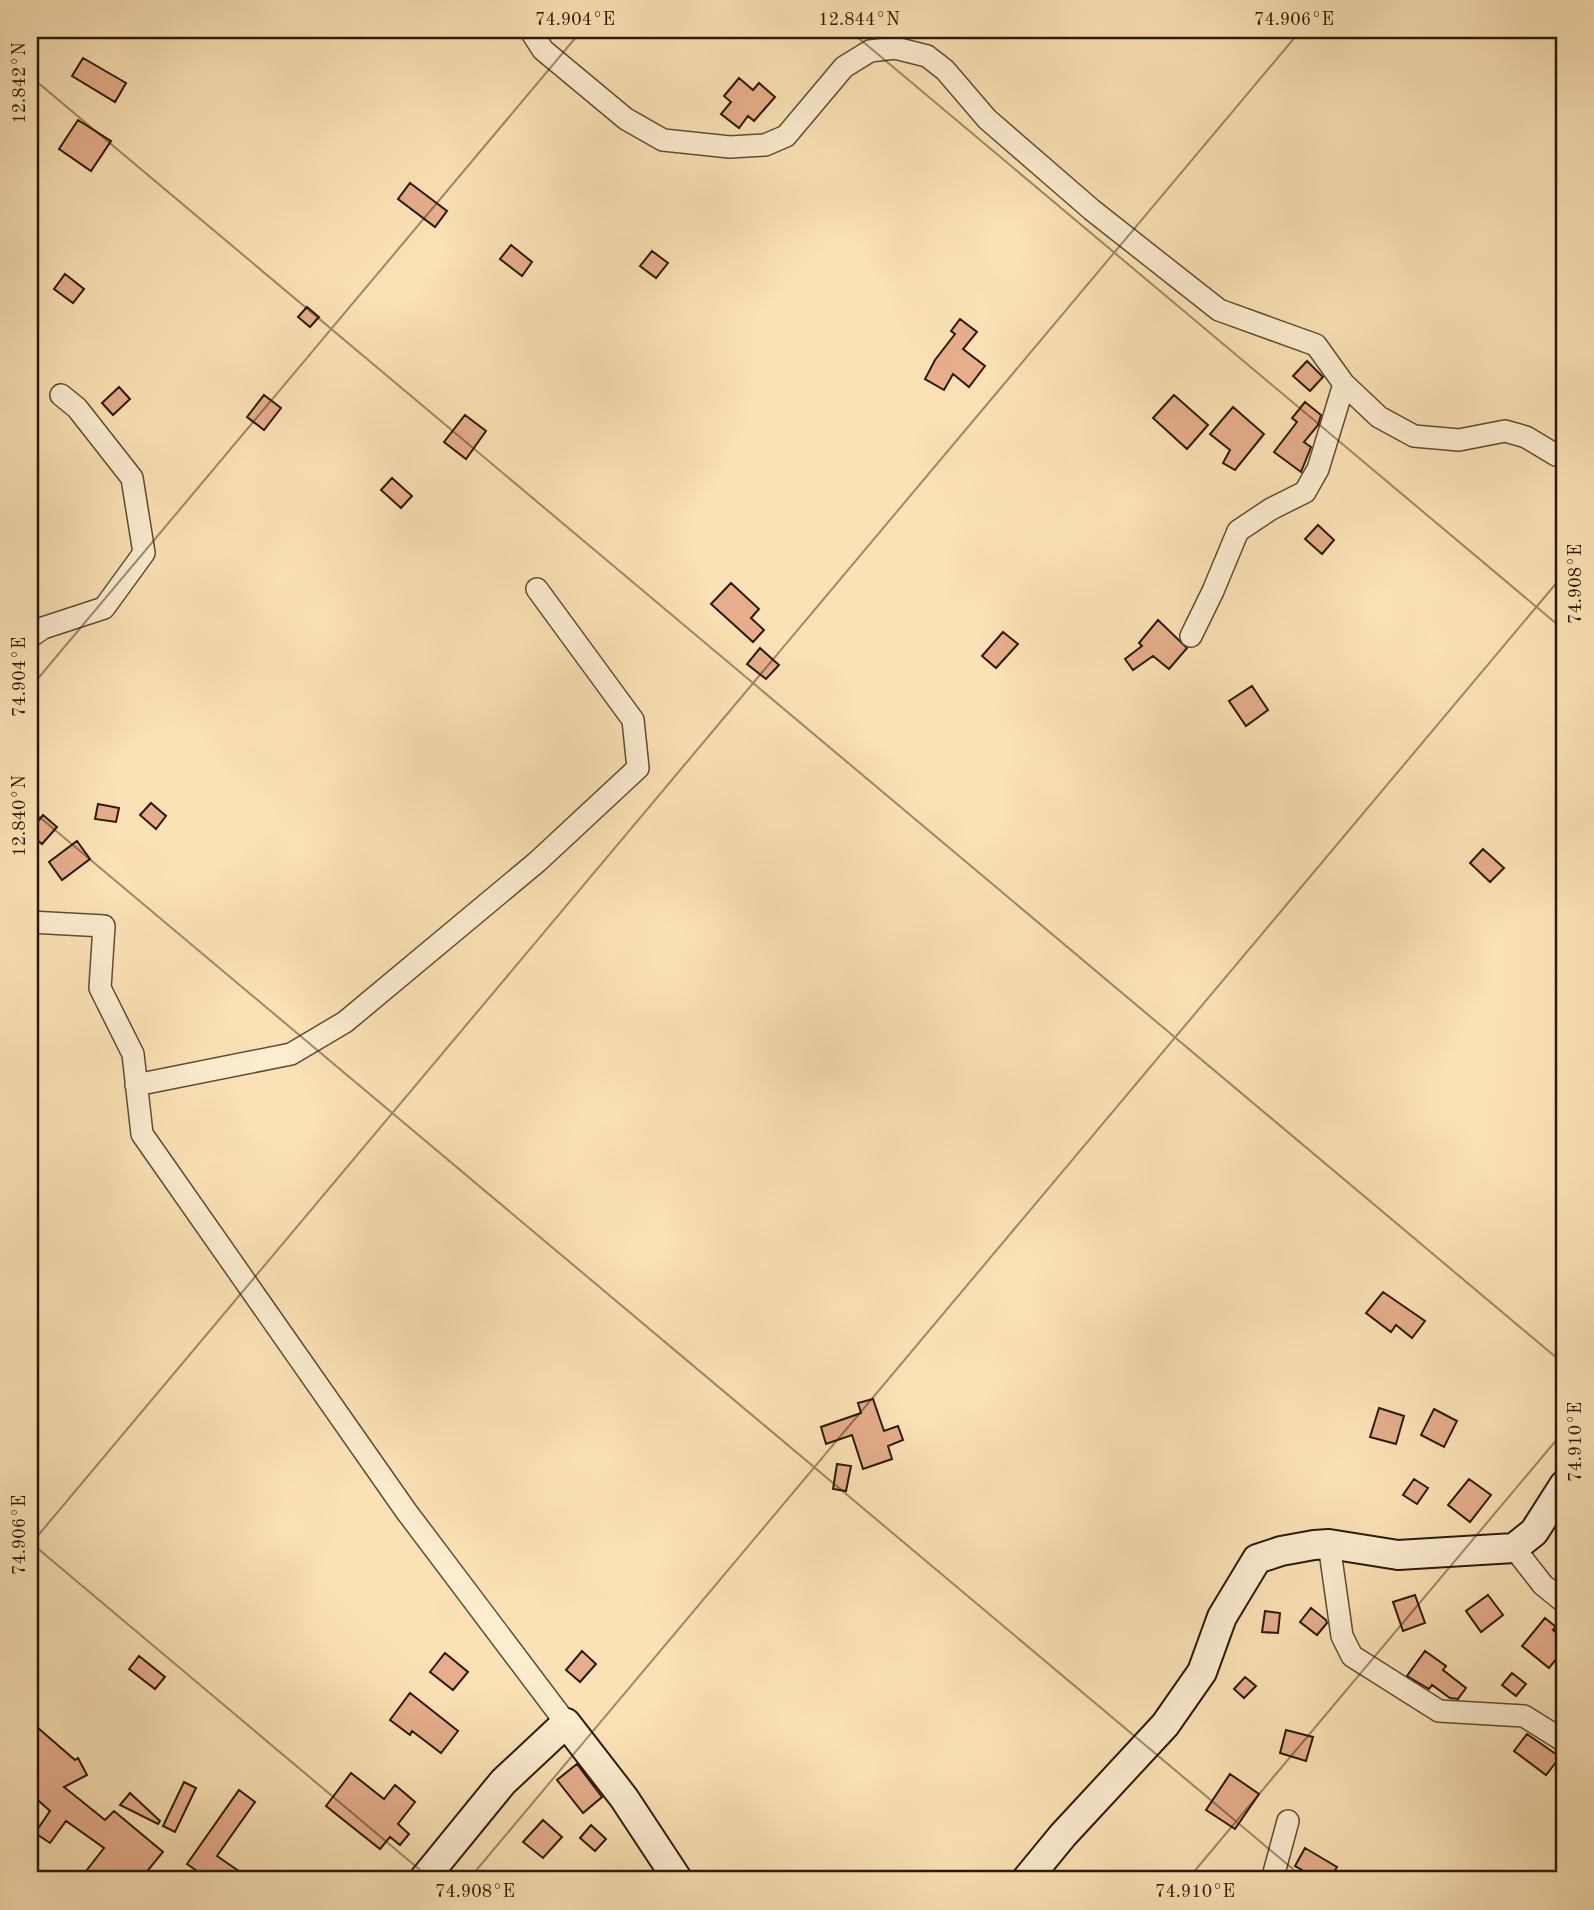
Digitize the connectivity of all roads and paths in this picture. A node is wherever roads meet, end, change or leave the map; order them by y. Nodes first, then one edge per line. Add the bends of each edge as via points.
1 (530, 30) edge
2 (1344, 384) junction
3 (61, 395) dead end
4 (1564, 456) edge
5 (537, 590) dead end
6 (1191, 636) dead end
7 (30, 637) edge
8 (30, 922) edge
9 (136, 1085) junction
10 (1564, 1485) edge
11 (1329, 1544) junction
12 (1514, 1548) junction
13 (1564, 1602) edge
14 (566, 1723) junction
15 (1564, 1741) edge
16 (1288, 1821) dead end
17 (423, 1880) edge
18 (678, 1880) edge
19 (1026, 1880) edge
20 (1272, 1880) edge

1 - 2 street via 543,50 626,120 663,140 730,147 765,145 786,136 844,67 870,51 895,48 928,56 987,119 1187,285 1219,310 1316,345
2 - 4 street via 1379,417 1414,436 1459,440 1504,431
2 - 6 street via 1318,468 1305,492 1238,531
3 - 7 street via 77,408 132,478 144,553 104,608 43,628
5 - 9 street via 633,720 639,768 537,862 345,1022 291,1054
8 - 9 street via 104,926 100,988 133,1054
9 - 14 street via 142,1134 406,1511
10 - 12 main road via 1534,1532
11 - 12 main road via 1398,1555
11 - 15 street via 1342,1636 1352,1656 1439,1711 1524,1716
11 - 19 main road via 1257,1559 1222,1617 1202,1672 1165,1725
12 - 13 street via 1543,1585
14 - 17 main road via 503,1782
14 - 18 main road via 624,1798
16 - 20 street

